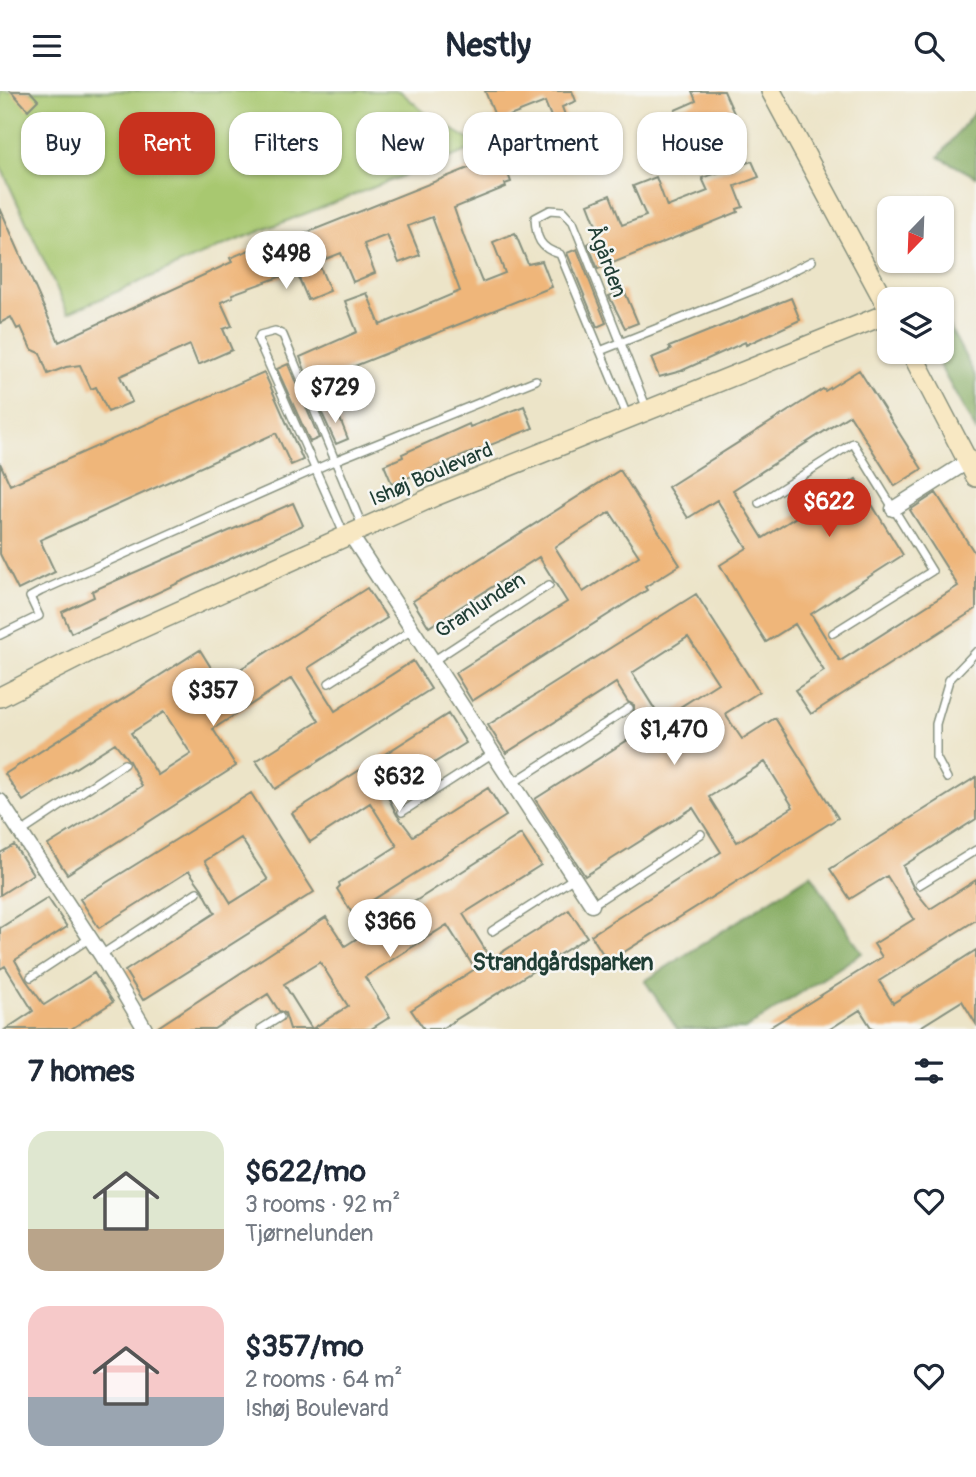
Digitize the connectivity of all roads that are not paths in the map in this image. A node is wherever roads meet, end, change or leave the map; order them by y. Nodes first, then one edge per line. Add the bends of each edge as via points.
1 (771, 91) edge
2 (812, 261) dead end
3 (877, 290) edge
4 (877, 317) edge
5 (621, 342) junction
6 (600, 351) junction
7 (917, 364) edge
8 (536, 380) dead end
9 (648, 410) junction
10 (628, 418) junction
11 (334, 461) junction
12 (315, 469) junction
13 (972, 470) edge
14 (759, 503) dead end
15 (893, 509) junction
16 (353, 533) junction
17 (549, 585) dead end
18 (412, 629) junction
19 (832, 633) dead end
20 (0, 635) edge
21 (976, 652) edge
22 (433, 661) junction
23 (329, 683) dead end
24 (0, 697) edge
25 (629, 708) dead end
26 (493, 753) junction
27 (124, 764) dead end
28 (947, 778) dead end
29 (513, 783) junction
30 (0, 801) edge
31 (402, 812) dead end
32 (5, 822) edge
33 (20, 833) junction
34 (701, 834) dead end
35 (976, 850) edge
36 (574, 878) junction
37 (919, 885) dead end
38 (197, 892) dead end
39 (592, 905) joint
40 (492, 931) dead end
41 (90, 938) junction
42 (102, 955) junction
43 (31, 977) dead end
44 (279, 1017) dead end
45 (145, 1029) edge
46 (261, 1029) edge

1 - 3 street
2 - 5 lane via 756,289
4 - 9 street, Ishøj Boulevard
5 - 6 lane
5 - 6 lane, Ågården via 573,222 564,211 550,210 535,218 540,245 560,254
5 - 9 lane, Ågården
6 - 10 lane, Ågården
7 - 13 street
8 - 11 lane
9 - 10 street, Ishøj Boulevard
10 - 16 street, Ishøj Boulevard
11 - 12 lane
11 - 12 lane via 283,335 275,331 260,335 258,340
11 - 16 lane
12 - 16 lane
12 - 20 lane via 30,597 39,616
13 - 15 street
14 - 15 lane via 853,443
15 - 19 lane via 932,571
16 - 18 street, Granlunden
16 - 24 street, Ishøj Boulevard
17 - 22 lane, Granlunden
18 - 22 street, Granlunden
18 - 23 lane, Granlunden
21 - 28 lane via 949,680 936,724 936,757
22 - 26 street, Granlunden
25 - 29 lane
26 - 29 street, Granlunden
26 - 31 lane
27 - 33 lane
29 - 36 street, Granlunden
30 - 32 street
32 - 33 street
33 - 41 street
34 - 39 lane, Granlunden
35 - 37 lane
36 - 39 street, Granlunden
36 - 40 lane
38 - 42 lane
41 - 42 street
41 - 43 lane
42 - 45 street
44 - 46 lane

